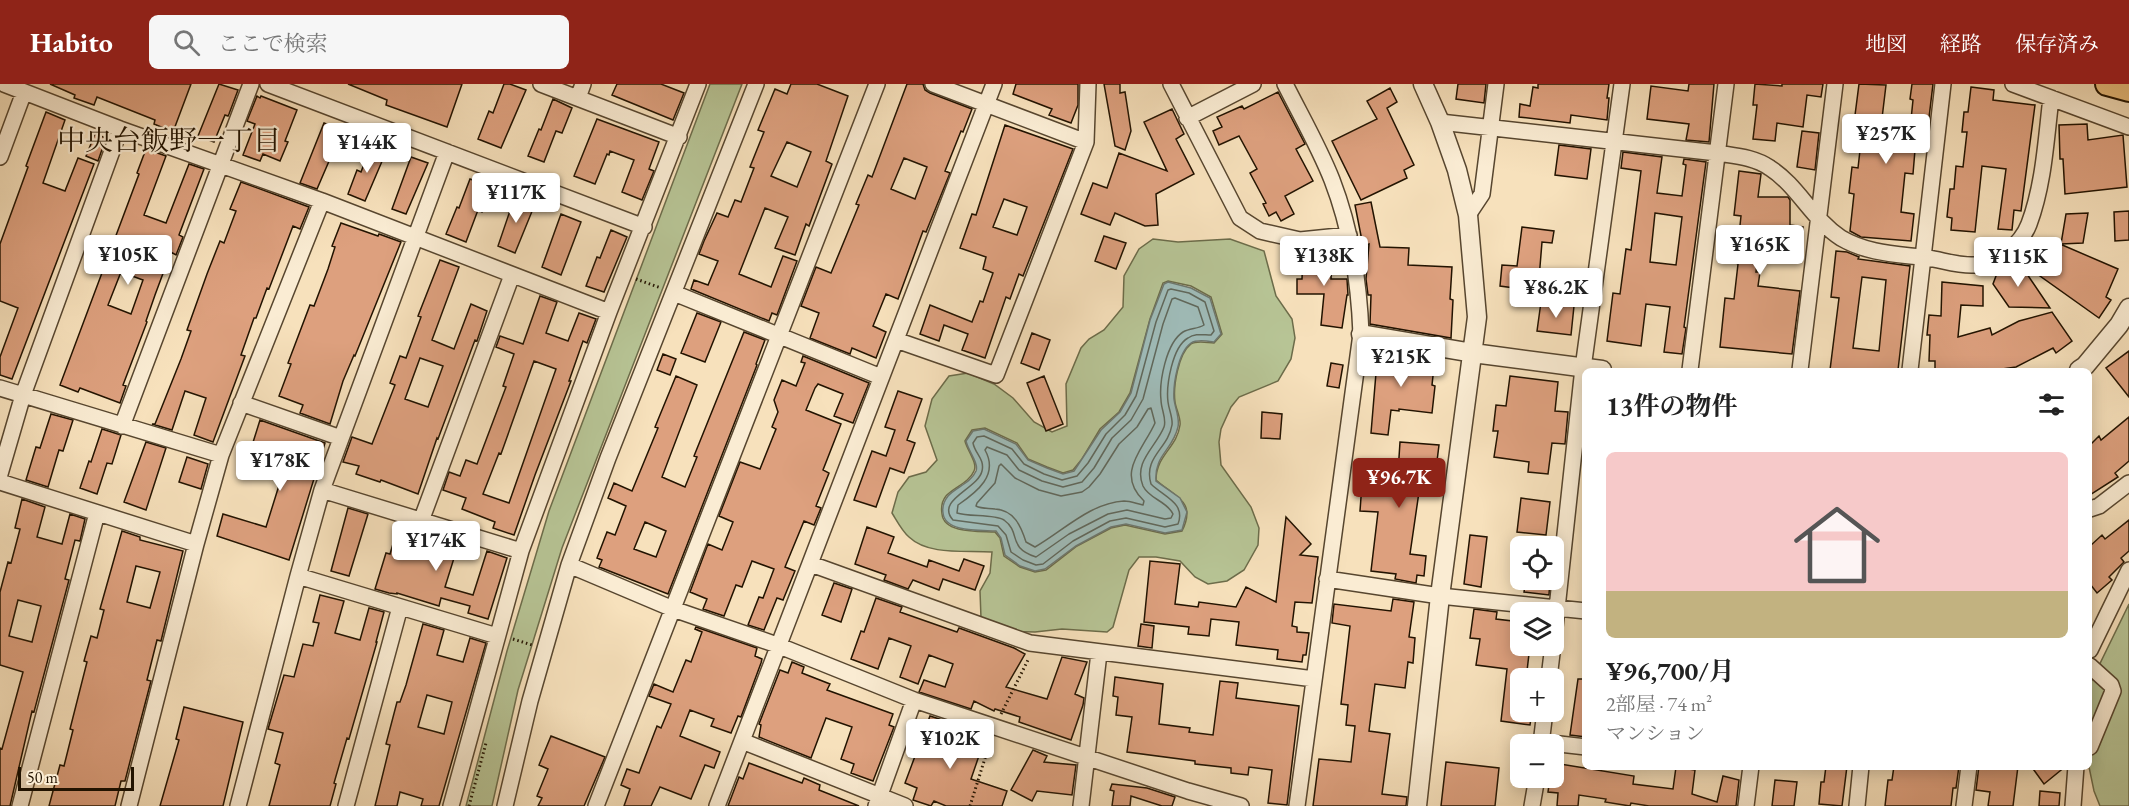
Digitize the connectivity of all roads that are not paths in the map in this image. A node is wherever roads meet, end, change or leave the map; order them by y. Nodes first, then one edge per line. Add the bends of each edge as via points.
1 (4, 84) edge
2 (251, 84) edge
3 (268, 84) edge
4 (541, 84) edge
5 (699, 84) edge
6 (756, 84) edge
7 (877, 84) edge
8 (933, 84) edge
9 (994, 84) edge
10 (1088, 84) edge
11 (1171, 84) edge
12 (1253, 84) edge
13 (1285, 84) edge
14 (1423, 84) edge
15 (1496, 84) edge
16 (1622, 84) edge
17 (1725, 84) edge
18 (1835, 84) edge
19 (1943, 84) edge
20 (2013, 84) edge
21 (2107, 84) edge
22 (2129, 90) edge
23 (581, 91) edge
24 (24, 92) junction
25 (2051, 98) junction
26 (986, 105) junction
27 (1187, 118) junction
28 (1440, 122) junction
29 (2129, 127) edge
30 (1491, 128) junction
31 (120, 129) junction
32 (679, 137) junction
33 (1086, 142) junction
34 (1615, 142) junction
35 (447, 152) junction
36 (1718, 153) junction
37 (0, 157) edge
38 (220, 166) junction
39 (322, 201) junction
40 (1468, 215) junction
41 (1819, 221) junction
42 (644, 227) junction
43 (1349, 235) junction
44 (416, 237) junction
45 (1924, 258) junction
46 (512, 275) junction
47 (674, 293) junction
48 (2129, 308) edge
49 (609, 312) junction
50 (1361, 333) junction
51 (779, 336) junction
52 (896, 340) junction
53 (1473, 353) junction
54 (1583, 368) joint
55 (1690, 368) edge
56 (1800, 368) edge
57 (1910, 368) edge
58 (2082, 368) edge
59 (881, 377) junction
60 (1582, 377) edge
61 (0, 388) edge
62 (23, 395) junction
63 (241, 403) junction
64 (122, 426) junction
65 (342, 438) junction
66 (220, 455) junction
67 (0, 474) edge
68 (0, 482) edge
69 (2129, 483) edge
70 (322, 490) junction
71 (2092, 508) edge
72 (98, 513) junction
73 (421, 521) junction
74 (196, 544) junction
75 (521, 551) junction
76 (811, 564) junction
77 (569, 565) junction
78 (2129, 570) edge
79 (297, 576) junction
80 (1327, 579) junction
81 (1440, 596) junction
82 (1558, 602) edge
83 (1510, 603) edge
84 (400, 607) junction
85 (673, 609) junction
86 (1564, 609) edge
87 (1582, 611) edge
88 (497, 636) junction
89 (777, 645) junction
90 (2092, 646) edge
91 (1098, 653) junction
92 (2092, 668) edge
93 (1314, 679) junction
94 (914, 700) junction
95 (742, 741) junction
96 (2092, 742) edge
97 (1564, 745) edge
98 (1582, 747) edge
99 (1088, 758) junction
100 (1749, 770) edge
101 (1861, 770) edge
102 (1968, 770) edge
103 (2076, 770) edge
104 (1535, 788) edge
105 (1188, 798) edge
106 (878, 801) edge
107 (20, 806) edge
108 (129, 806) edge
109 (238, 806) edge
110 (346, 806) edge
111 (451, 806) edge
112 (505, 806) edge
113 (596, 806) edge
114 (717, 806) edge
115 (905, 806) edge
116 (1082, 806) edge
117 (1241, 806) edge
118 (1297, 806) edge
119 (1417, 806) edge
120 (1532, 806) edge
121 (1746, 806) edge
122 (1857, 806) edge
123 (1964, 806) edge
124 (2073, 806) edge

1 - 24 street
2 - 38 street
3 - 35 street
4 - 23 street
5 - 32 street
6 - 47 street
7 - 51 street
8 - 26 street
9 - 26 street
10 - 33 street
11 - 27 street
12 - 27 street
13 - 43 street via 1332,180
14 - 28 street
15 - 30 street
16 - 34 street
17 - 36 street
18 - 41 street
19 - 45 street
20 - 25 street
21 - 22 main road
23 - 32 street
24 - 31 street
24 - 37 street
25 - 29 street
25 - 45 street via 2038,190 2029,225 2018,243 1996,259 1974,265
26 - 33 street
26 - 52 street
27 - 43 street via 1240,218 1260,231 1300,240
28 - 30 street
28 - 40 street
30 - 34 street
30 - 40 street via 1482,194
31 - 38 street
31 - 62 street
32 - 42 street
33 - 52 street via 996,375
34 - 36 street
34 - 54 street
35 - 42 street
35 - 44 street
36 - 41 street via 1750,158 1768,167
36 - 55 street
38 - 39 street
38 - 64 street
39 - 44 street
39 - 63 street
40 - 53 street via 1477,317
41 - 45 street via 1866,250
41 - 56 street
42 - 49 street
43 - 50 street
44 - 46 street
44 - 65 street
45 - 57 street
46 - 49 street
46 - 73 street
47 - 51 street
47 - 77 street
48 - 58 street
49 - 75 street
50 - 53 street
50 - 80 street
51 - 59 street
51 - 85 street
52 - 59 street
53 - 54 street
53 - 81 street
59 - 76 street
60 - 82 street
61 - 62 street
62 - 64 street
62 - 67 street
63 - 65 street
63 - 66 street
64 - 66 street
65 - 70 street
66 - 74 street
68 - 72 street
69 - 71 street
70 - 73 street
70 - 79 street
72 - 74 street
72 - 107 street
73 - 75 street
74 - 108 street
75 - 88 street
76 - 89 street
76 - 91 street via 1030,643
77 - 85 street
77 - 112 street
78 - 90 street
79 - 84 street
79 - 109 street
80 - 81 street
80 - 93 street
81 - 83 street
81 - 119 street
84 - 88 street
84 - 110 street
85 - 89 street
85 - 113 street
86 - 87 street
88 - 111 street
89 - 94 street
89 - 95 street
91 - 93 street
91 - 99 street
92 - 96 street via 2113,691
93 - 118 street
94 - 99 street
94 - 106 street
95 - 106 street
95 - 114 street
97 - 98 street
99 - 105 street
99 - 116 street
100 - 121 street
101 - 122 street
102 - 123 street
103 - 124 street
104 - 120 street
105 - 117 street
106 - 115 street

